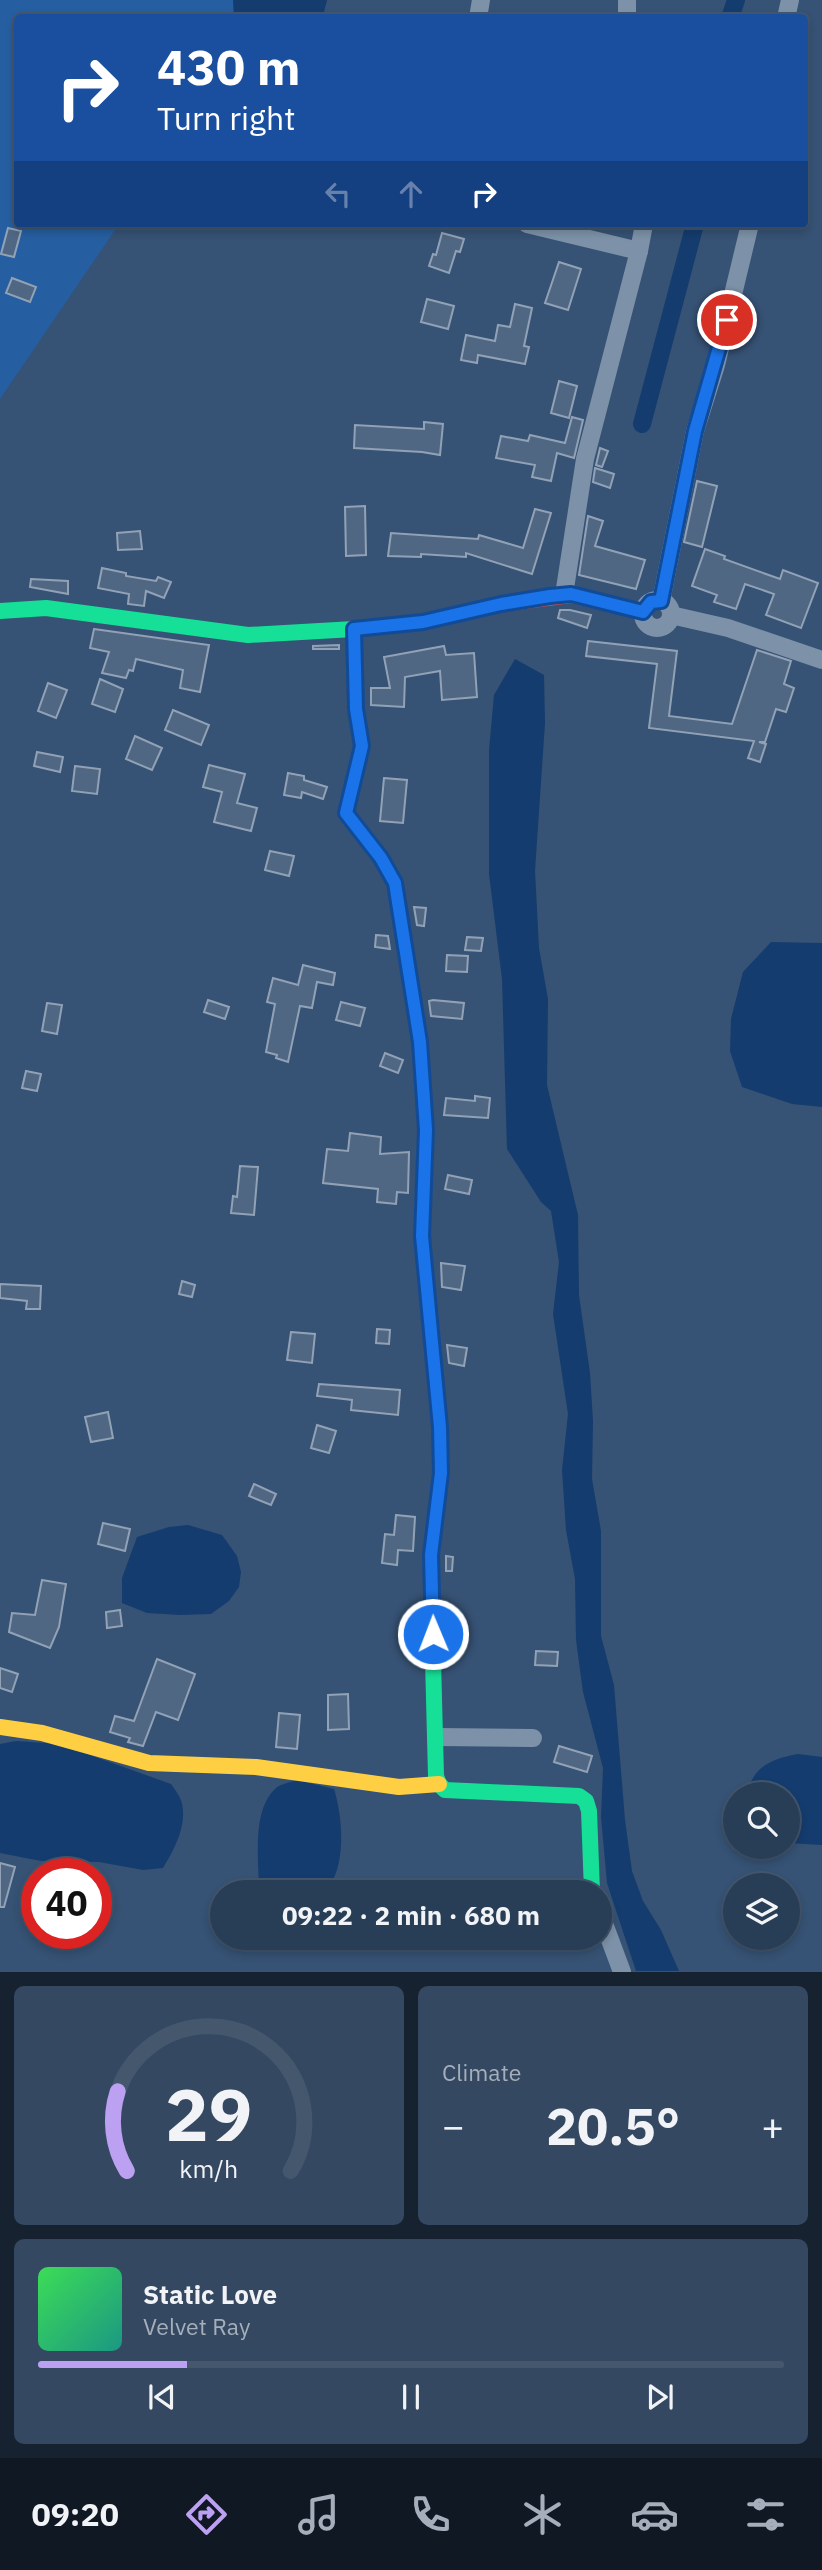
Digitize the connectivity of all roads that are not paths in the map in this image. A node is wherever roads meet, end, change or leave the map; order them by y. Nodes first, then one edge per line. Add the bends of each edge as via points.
1 (544, 228) edge
2 (643, 228) edge
3 (749, 228) edge
4 (639, 251) junction
5 (564, 595) junction
6 (666, 608) junction
7 (0, 611) edge
8 (643, 612) junction
9 (354, 629) junction
10 (822, 660) edge
11 (0, 1727) edge
12 (437, 1737) junction
13 (533, 1738) dead end
14 (439, 1784) junction
15 (592, 1880) edge
16 (612, 1945) edge
17 (622, 1972) edge

1 - 4 street
2 - 4 street
3 - 6 street via 695,431
4 - 5 street via 586,460
5 - 8 street
5 - 9 street via 423,622
6 - 8 street via 651,602
6 - 8 street via 663,627 653,628
6 - 10 street
7 - 9 street via 46,608 248,635
9 - 12 street via 362,746 346,813 395,883 420,1042 426,1130 422,1236 440,1427 441,1473 431,1555
11 - 14 street via 42,1733 149,1763 256,1767 399,1787
12 - 13 street
12 - 14 street
14 - 15 street via 445,1790 579,1796 589,1811
16 - 17 street

